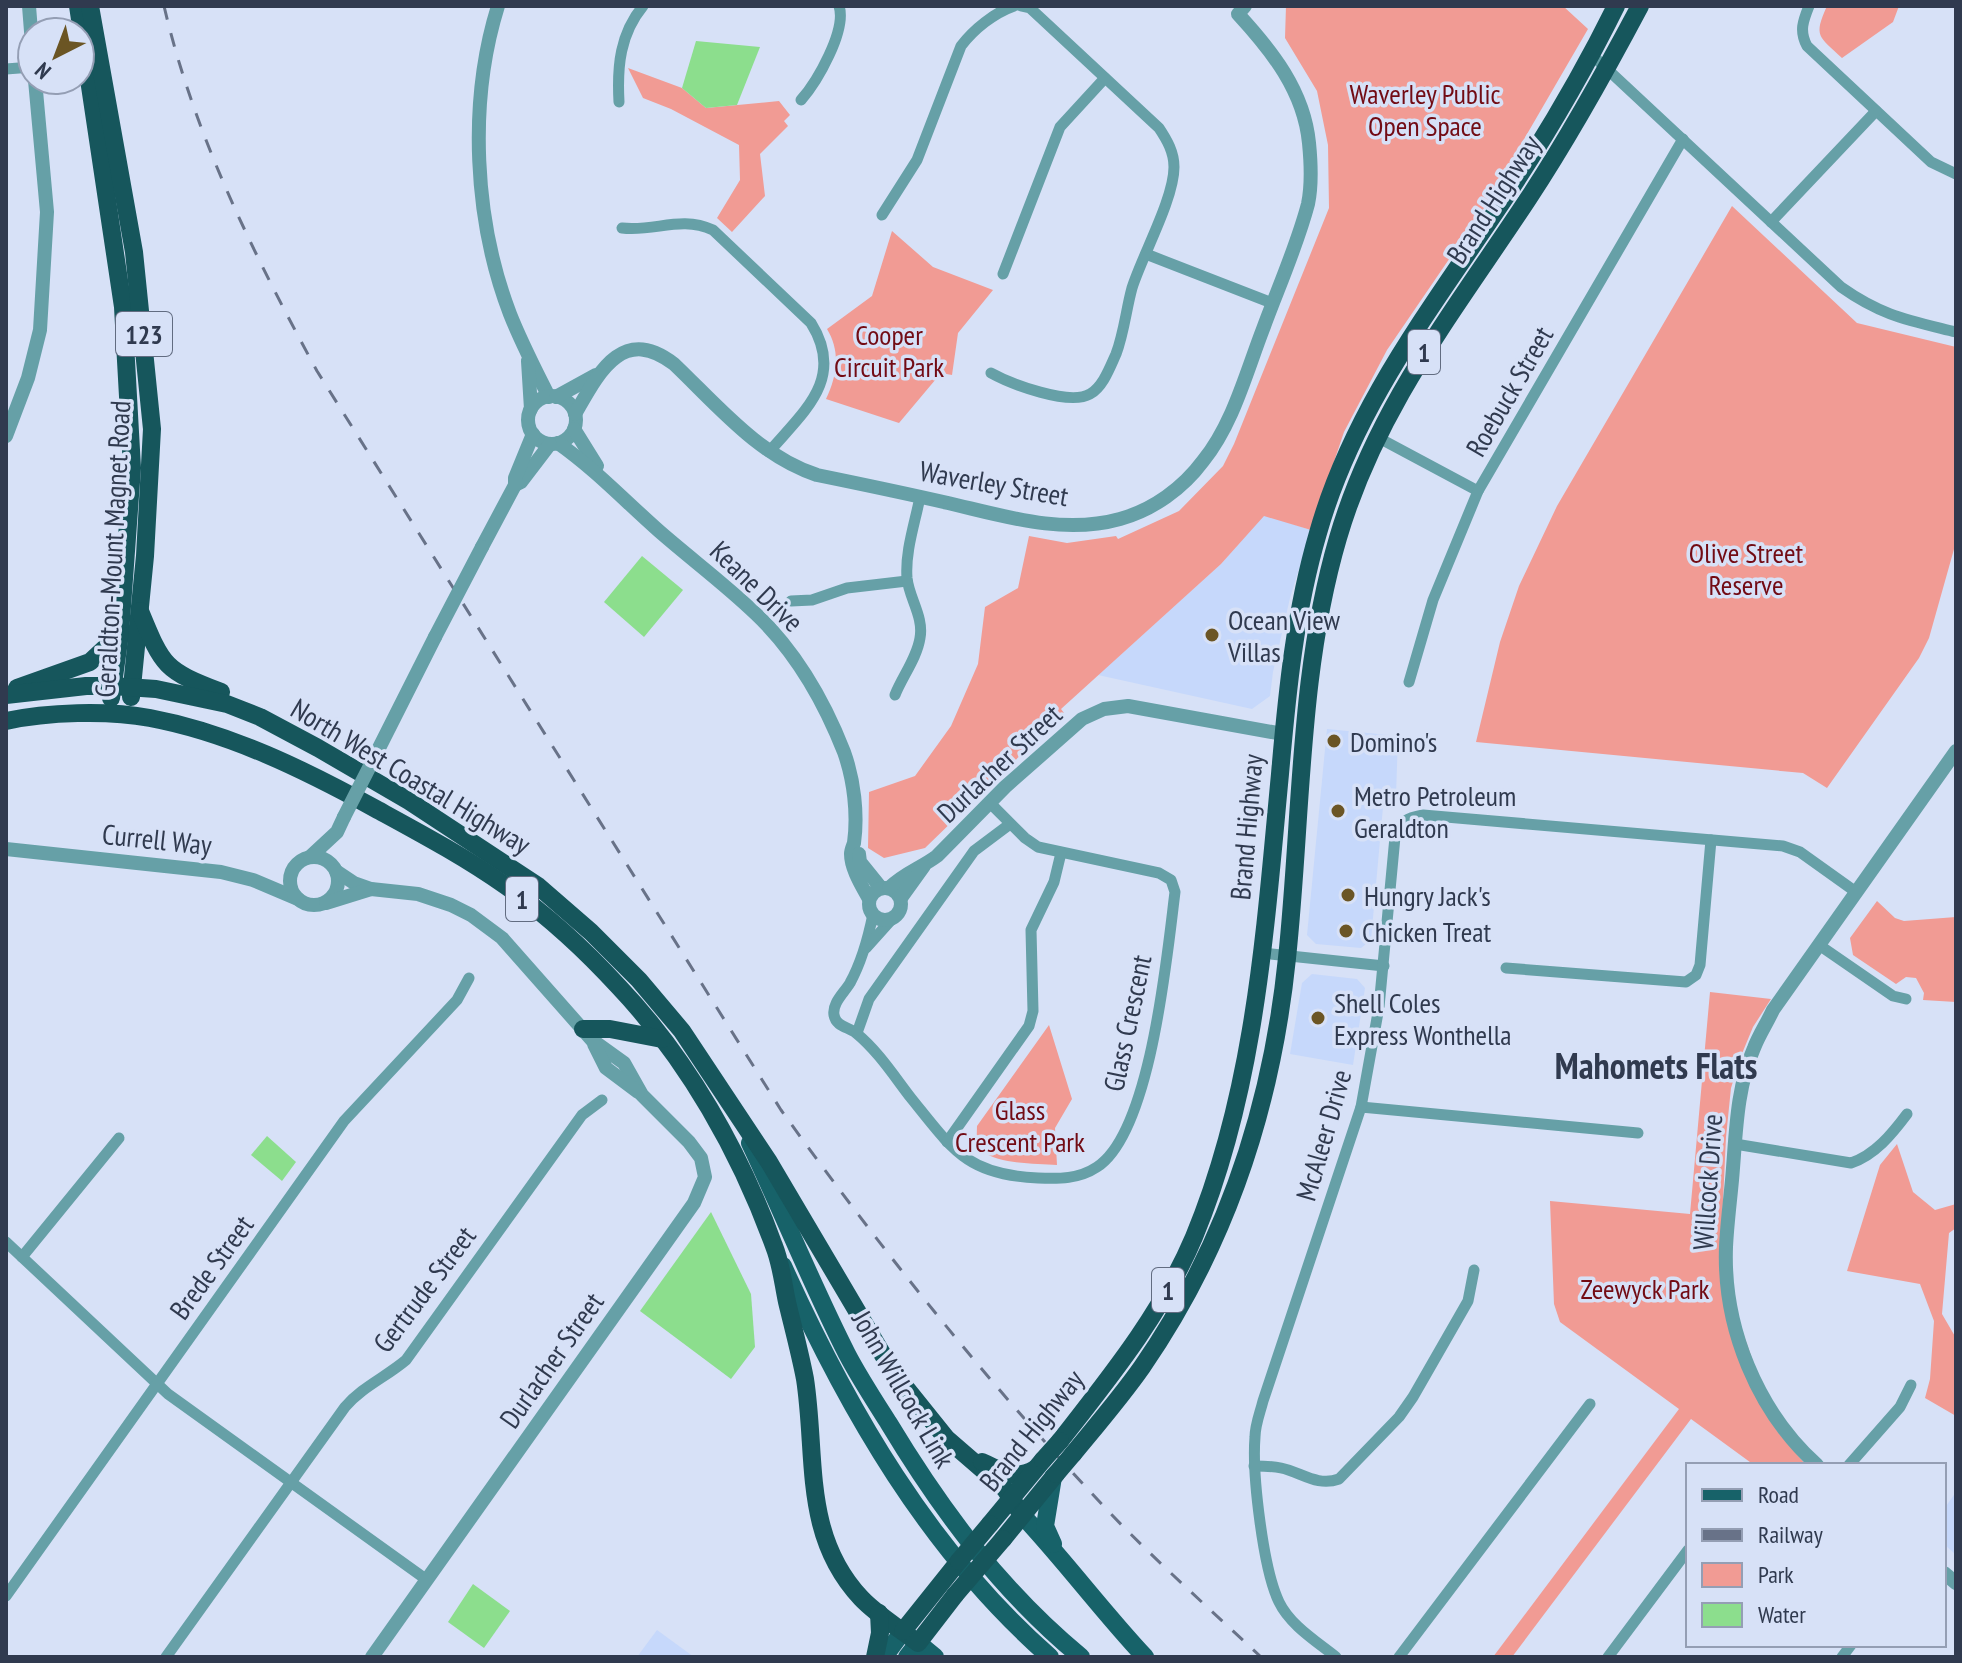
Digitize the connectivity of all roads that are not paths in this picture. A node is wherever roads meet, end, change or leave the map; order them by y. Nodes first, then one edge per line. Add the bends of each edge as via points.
1 (78, 6) edge
2 (90, 6) edge
3 (498, 6) edge
4 (643, 6) edge
5 (839, 6) edge
6 (1014, 6) edge
7 (1021, 6) edge
8 (1616, 6) edge
9 (1640, 6) edge
10 (1809, 6) edge
11 (1237, 9) edge
12 (1592, 55) junction
13 (1607, 69) junction
14 (1105, 78) junction
15 (36, 96) edge
16 (801, 100) dead end
17 (619, 102) dead end
18 (1876, 111) junction
19 (1683, 139) junction
20 (1956, 174) edge
21 (882, 215) dead end
22 (1771, 222) junction
23 (622, 228) dead end
24 (1146, 254) junction
25 (1003, 274) dead end
26 (1272, 303) junction
27 (1956, 332) edge
28 (528, 357) junction
29 (991, 373) dead end
30 (597, 375) junction
31 (553, 397) junction
32 (531, 409) junction
33 (574, 421) junction
34 (533, 434) junction
35 (6, 436) edge
36 (1377, 437) junction
37 (554, 443) junction
38 (769, 452) junction
39 (608, 481) junction
40 (515, 485) junction
41 (1478, 491) junction
42 (920, 497) junction
43 (907, 581) junction
44 (791, 601) dead end
45 (139, 608) junction
46 (120, 634) junction
47 (1409, 682) dead end
48 (112, 686) junction
49 (132, 687) junction
50 (7, 694) edge
51 (895, 695) dead end
52 (109, 714) junction
53 (130, 715) junction
54 (260, 717) junction
55 (6, 721) edge
56 (1283, 734) junction
57 (1305, 738) junction
58 (1956, 751) edge
59 (990, 803) junction
60 (1010, 824) junction
61 (337, 832) junction
62 (1711, 840) junction
63 (854, 843) junction
64 (6, 849) edge
65 (1061, 853) junction
66 (310, 857) junction
67 (924, 866) junction
68 (335, 869) junction
69 (885, 888) junction
70 (371, 889) junction
71 (1856, 892) junction
72 (901, 898) junction
73 (298, 899) junction
74 (869, 899) junction
75 (324, 903) junction
76 (873, 914) junction
77 (892, 919) junction
78 (1819, 945) junction
79 (866, 948) junction
80 (1262, 953) junction
81 (1287, 957) junction
82 (1384, 966) junction
83 (1506, 968) dead end
84 (469, 978) dead end
85 (1906, 999) dead end
86 (857, 1033) junction
87 (588, 1034) junction
88 (662, 1039) junction
89 (602, 1100) dead end
90 (1361, 1107) junction
91 (734, 1112) junction
92 (1907, 1114) dead end
93 (1638, 1133) dead end
94 (119, 1138) dead end
95 (947, 1142) junction
96 (1735, 1144) junction
97 (6, 1242) edge
98 (776, 1249) junction
99 (22, 1257) junction
100 (1474, 1270) dead end
101 (156, 1384) junction
102 (1911, 1385) dead end
103 (1590, 1404) dead end
104 (1066, 1448) junction
105 (971, 1458) junction
106 (1815, 1463) edge
107 (1851, 1463) edge
108 (1039, 1465) junction
109 (1254, 1466) junction
110 (1055, 1476) junction
111 (292, 1483) junction
112 (1012, 1497) junction
113 (1022, 1515) junction
114 (1686, 1553) edge
115 (1057, 1554) junction
116 (427, 1580) junction
117 (6, 1596) edge
118 (879, 1613) junction
119 (909, 1644) edge
120 (166, 1657) edge
121 (372, 1657) edge
122 (875, 1657) edge
123 (884, 1657) edge
124 (935, 1657) edge
125 (1050, 1657) edge
126 (1081, 1657) edge
127 (1145, 1657) edge
128 (1336, 1657) edge
129 (1399, 1657) edge
130 (1608, 1657) edge

1 - 46 highway, Geraldton-Mount Magnet Road / 123 via 123,307 132,468
2 - 45 highway, Geraldton-Mount Magnet Road / 123 via 134,252 148,367 152,429
3 - 28 street via 480,121 482,188 493,255
4 - 17 street via 624,37 617,70
5 - 16 street via 842,19 817,82
6 - 21 street via 971,33 961,46 917,160
7 - 14 street via 1030,8
8 - 12 highway, Brand Highway / 1
9 - 13 highway, Brand Highway / 1
10 - 18 street via 1801,35 1807,46
11 - 26 street, Waverley Street via 1288,78 1309,140 1308,202
12 - 13 street
12 - 56 highway, Brand Highway / 1 via 1409,338 1359,425 1318,531 1304,585
13 - 19 street
13 - 36 highway, Brand Highway / 1 via 1531,195 1429,344
14 - 24 street via 1159,128 1171,147 1169,191
14 - 25 street via 1060,127
15 - 35 street via 47,212 40,330
18 - 20 street via 1931,162
18 - 22 street
19 - 22 street
19 - 41 street, Roebuck Street
22 - 27 street via 1865,304
23 - 38 street via 686,222 713,230 811,323 825,359 822,383 814,400
24 - 26 street
24 - 29 street via 1117,351 1100,386 1088,396 1074,398 1014,385
26 - 42 street, Waverley Street via 1220,435 1190,478 1143,510 1091,524 1049,525
28 - 31 street
28 - 32 street
30 - 31 street, Waverley Street
30 - 33 street, Waverley Street
30 - 38 street, Waverley Street via 633,349 660,354
31 - 32 street
31 - 33 street via 568,403
32 - 34 street via 528,422
33 - 37 street via 568,438
33 - 39 street, Keane Drive via 590,458
34 - 37 street
34 - 40 street
36 - 41 street
36 - 57 highway, Brand Highway / 1 via 1346,514 1319,612
37 - 39 street, Keane Drive
37 - 40 street
38 - 42 street, Waverley Street via 817,475
39 - 63 street, Keane Drive via 756,614 808,679 845,756 854,795
40 - 61 street, bridge
41 - 47 street, Roebuck Street via 1433,600
42 - 43 street
43 - 44 street
43 - 51 street via 921,633
45 - 49 highway, Geraldton-Mount Magnet Road / 123
45 - 54 highway via 167,666 229,695
46 - 48 highway, Geraldton-Mount Magnet Road / 123
46 - 50 highway via 90,662
48 - 49 highway, North West Coastal Highway / 1
48 - 50 highway, North West Coastal Highway / 1
48 - 52 highway, Geraldton-Mount Magnet Road / 123
49 - 53 highway, Geraldton-Mount Magnet Road / 123
49 - 54 highway, North West Coastal Highway / 1 via 196,696
52 - 53 highway, North West Coastal Highway / 1
52 - 55 highway, North West Coastal Highway / 1
53 - 88 highway, North West Coastal Highway / 1 via 197,729 256,750 322,779 432,840 507,887 562,932 620,988
54 - 91 highway, North West Coastal Highway / 1 via 409,801 538,886 639,980 682,1031
56 - 57 street, Durlacher Street
56 - 59 street, Durlacher Street via 1128,706 1104,709 1056,740
56 - 80 highway, Brand Highway / 1
57 - 81 highway, Brand Highway / 1
58 - 71 street, Willcock Drive
59 - 60 street, Glass Crescent
59 - 67 street, Durlacher Street
60 - 65 street, Glass Crescent via 1038,847
60 - 86 street, Durlacher Street via 974,851 869,999
61 - 66 street
61 - 68 street
62 - 71 street, McAleer Drive via 1800,852
62 - 82 street, McAleer Drive via 1423,815 1408,818 1395,837
62 - 83 street via 1700,965 1686,982
63 - 69 street, Keane Drive via 860,862
63 - 74 street, Keane Drive via 854,869
64 - 73 street, Currell Way via 221,872
65 - 95 street via 1054,882 1031,930 1029,1026
65 - 95 street, Glass Crescent via 1159,873 1171,880 1175,892 1163,990 1128,1125 1116,1149 1098,1166 1080,1176 1056,1179 1006,1177 979,1167
66 - 68 street
66 - 73 street via 290,874
67 - 69 street, Durlacher Street
67 - 72 street, Durlacher Street
68 - 70 street, Durlacher Street
68 - 75 street via 337,888
69 - 72 street
69 - 74 street
70 - 75 street, Durlacher Street
70 - 87 street, Durlacher Street via 432,898 488,927
71 - 78 street, Willcock Drive
72 - 77 street
73 - 75 street via 310,905
74 - 76 street
76 - 77 street
76 - 79 street
77 - 79 street
78 - 85 street via 1893,996
78 - 96 street, Willcock Drive via 1773,1010 1753,1049 1740,1095
79 - 86 street, Glass Crescent via 833,1013 836,1021
80 - 81 street
80 - 104 highway, Brand Highway / 1 via 1233,1117 1193,1240 1166,1295
81 - 82 street
81 - 104 highway, Brand Highway / 1 via 1278,1033 1254,1135 1213,1246 1141,1369
82 - 90 street, McAleer Drive
84 - 101 street, Brede Street via 457,1000 344,1121
86 - 95 street, Glass Crescent
87 - 88 highway via 610,1029
87 - 116 street, Durlacher Street via 613,1076 642,1095 689,1142 701,1158 705,1177 694,1203
88 - 98 highway, North West Coastal Highway / 1 via 724,1134
89 - 111 street, Gertrude Street via 582,1115 406,1360 357,1394
90 - 93 street
90 - 109 street, McAleer Drive via 1263,1401
91 - 105 highway, 1 via 893,1372 946,1438
91 - 126 main road, John Willcock Link via 848,1355 925,1483 995,1573
92 - 96 street via 1866,1158 1851,1163
94 - 99 street
96 - 106 street, Willcock Drive via 1726,1248 1737,1336 1773,1414
97 - 99 street
98 - 118 highway, 1 via 805,1381 812,1485 822,1530 835,1560
98 - 125 main road, John Willcock Link via 879,1453 943,1543
99 - 101 street
100 - 109 street via 1468,1301 1413,1397 1339,1479 1317,1481 1279,1467
101 - 111 street
101 - 117 street, Brede Street
102 - 107 street via 1900,1407
103 - 129 street
104 - 108 highway, Brand Highway / 1, bridge
104 - 110 highway, 1, bridge
105 - 108 highway, 1 via 1012,1475 1023,1476
105 - 112 highway, 1
108 - 112 highway, Brand Highway / 1
109 - 128 street, McAleer Drive via 1269,1578 1280,1604
110 - 113 highway, 1
110 - 115 main road via 1045,1526
111 - 116 street
111 - 120 street, Gertrude Street
112 - 113 highway
112 - 119 highway, Brand Highway / 1, bridge via 942,1580
113 - 115 main road
113 - 119 highway, 1, bridge
114 - 130 street
115 - 127 main road
116 - 121 street, Durlacher Street
118 - 119 highway, 1
118 - 122 highway
119 - 123 main road
119 - 124 main road

